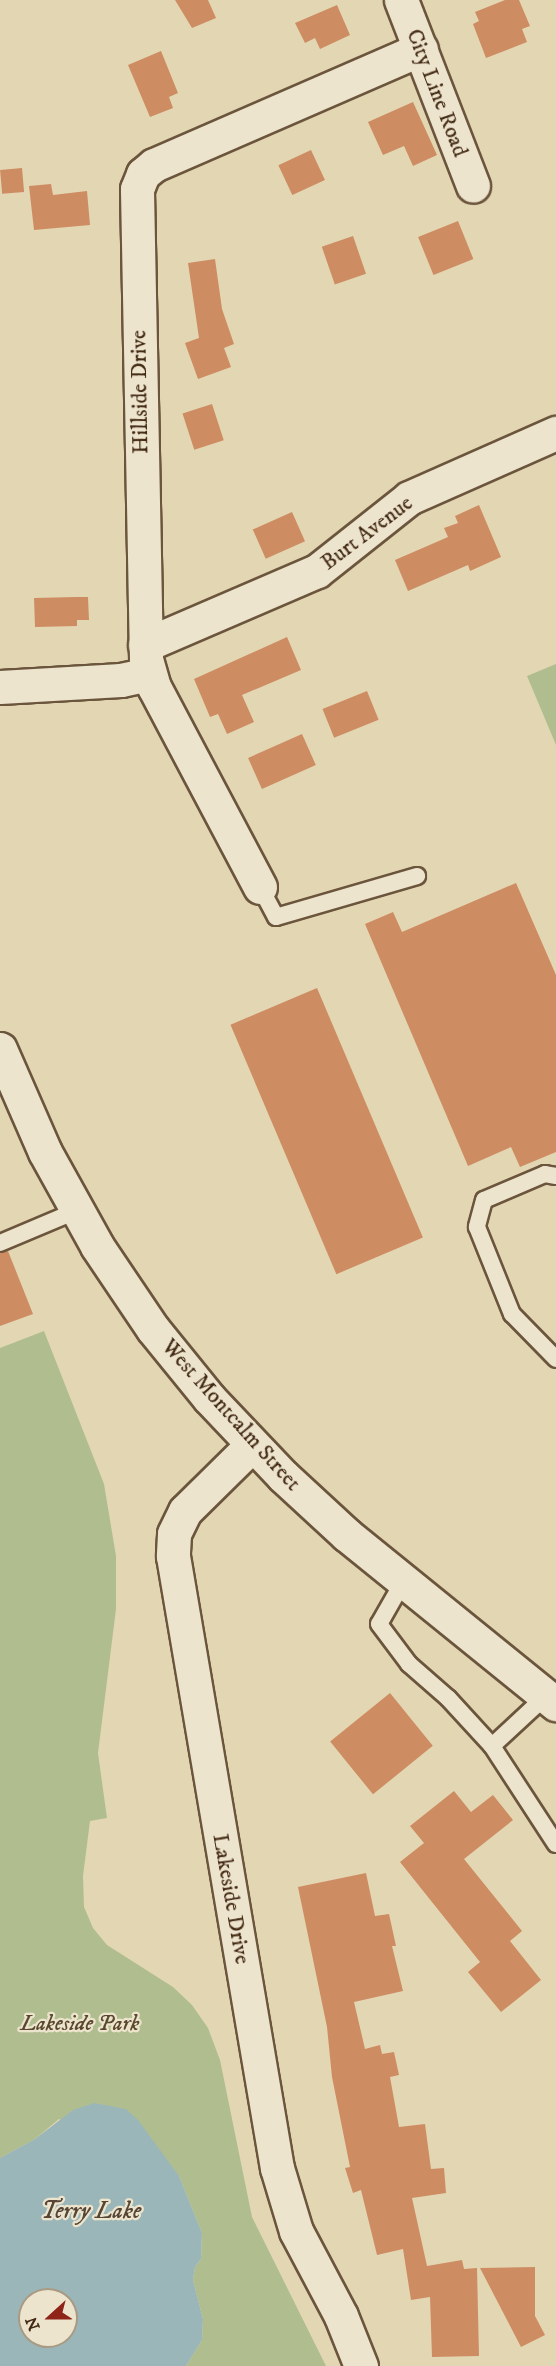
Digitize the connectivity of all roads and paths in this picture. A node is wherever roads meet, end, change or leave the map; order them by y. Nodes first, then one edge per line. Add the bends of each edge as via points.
1 (401, 0) edge
2 (421, 49) junction
3 (473, 186) dead end
4 (556, 433) edge
5 (147, 659) junction
6 (0, 687) edge
7 (417, 876) dead end
8 (261, 887) joint
9 (0, 1049) edge
10 (556, 1176) edge
11 (76, 1210) junction
12 (0, 1243) edge
13 (556, 1359) edge
14 (252, 1445) junction
15 (403, 1582) junction
16 (551, 1700) edge
17 (492, 1746) junction
18 (556, 1844) edge
19 (361, 2366) edge

1 - 2 street, City Line Road
2 - 3 street, City Line Road
2 - 5 street, Hillside Drive via 154,165 139,181
4 - 5 street, Burt Avenue via 409,498 317,571
5 - 6 street, Burt Avenue via 121,680
5 - 8 street, Hillside Drive
7 - 8 lane via 276,917
9 - 11 street, West Montcalm Street
10 - 13 lane via 544,1174 484,1200 477,1227 512,1314
11 - 12 lane
11 - 14 street, West Montcalm Street via 153,1329
14 - 15 street, West Montcalm Street
14 - 19 street, Lakeside Drive via 185,1511 174,1534 173,1556 279,2176 296,2231 341,2316
15 - 16 street, West Montcalm Street
15 - 17 lane via 379,1624 409,1664 448,1698
16 - 17 lane
17 - 18 lane

